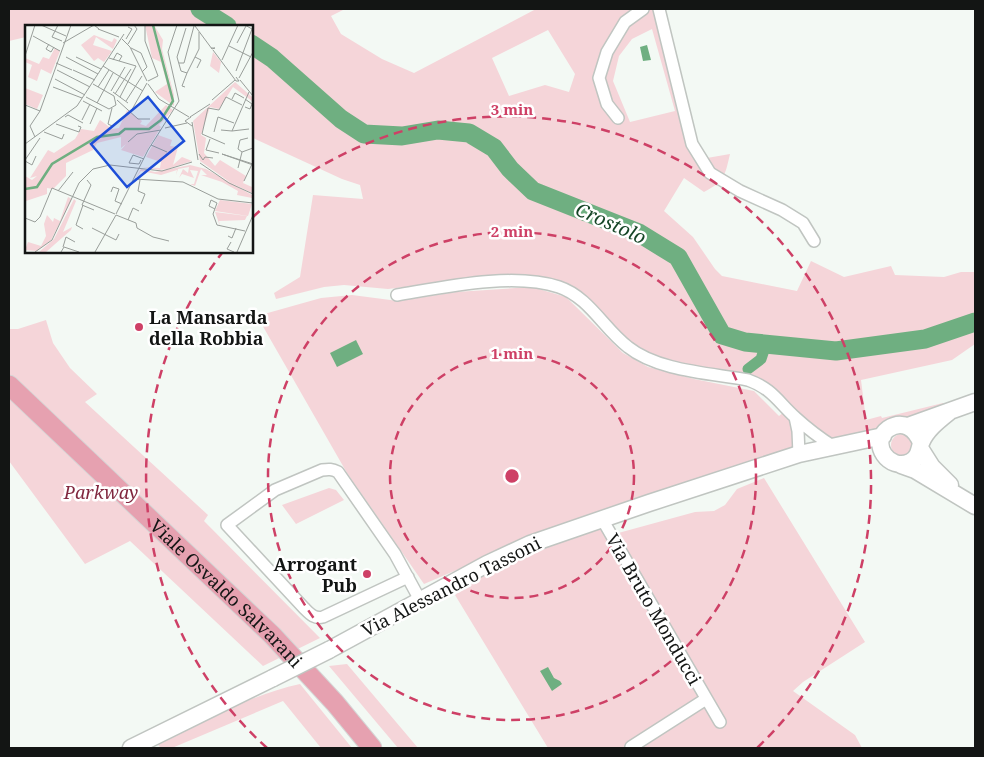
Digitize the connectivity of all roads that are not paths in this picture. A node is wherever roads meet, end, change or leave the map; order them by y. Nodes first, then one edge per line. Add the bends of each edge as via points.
1 (644, 9) edge
2 (659, 9) edge
3 (618, 118) dead end
4 (814, 241) dead end
5 (397, 295) dead end
6 (9, 385) edge
7 (975, 402) edge
8 (950, 412) junction
9 (795, 417) junction
10 (908, 426) junction
11 (882, 436) junction
12 (839, 446) junction
13 (921, 446) junction
14 (799, 454) junction
15 (884, 456) junction
16 (901, 465) junction
17 (970, 503) edge
18 (602, 519) junction
19 (408, 577) junction
20 (420, 600) junction
21 (706, 699) junction
22 (720, 722) dead end
23 (150, 744) edge
24 (631, 747) dead end
25 (131, 748) edge
26 (372, 748) edge

1 - 3 street via 625,22 606,52 599,78 607,104
2 - 4 street via 692,144 710,173 803,223
5 - 9 street via 500,282 534,281 560,288 580,300 628,347 648,359 669,366 748,380 768,389
6 - 26 main road, Viale Osvaldo Salvarani via 272,635
7 - 8 street, Via Alessandro Tassoni
8 - 10 street, Via Alessandro Tassoni
8 - 13 street, Via Alessandro Tassoni via 933,427
9 - 12 street via 816,435
9 - 14 street
10 - 11 street, Via Alessandro Tassoni via 894,426
10 - 13 street via 915,432
11 - 12 street, Via Alessandro Tassoni
11 - 15 street
12 - 14 street, Via Alessandro Tassoni
12 - 15 street, Via Alessandro Tassoni
13 - 16 street, Via Alessandro Tassoni via 914,460
13 - 17 street via 932,467
14 - 18 street, Via Alessandro Tassoni
15 - 16 street, Via Alessandro Tassoni
16 - 17 street
18 - 20 street, Via Alessandro Tassoni via 508,554
18 - 21 street, Via Bruto Monducci
19 - 19 street via 338,472 329,468 275,490 227,525 311,616 317,618
19 - 20 street
20 - 23 street, Via Alessandro Tassoni, bridge
21 - 22 street, Via Bruto Monducci
21 - 24 street, Via Bruto Monducci
23 - 25 street, Via Alessandro Tassoni

